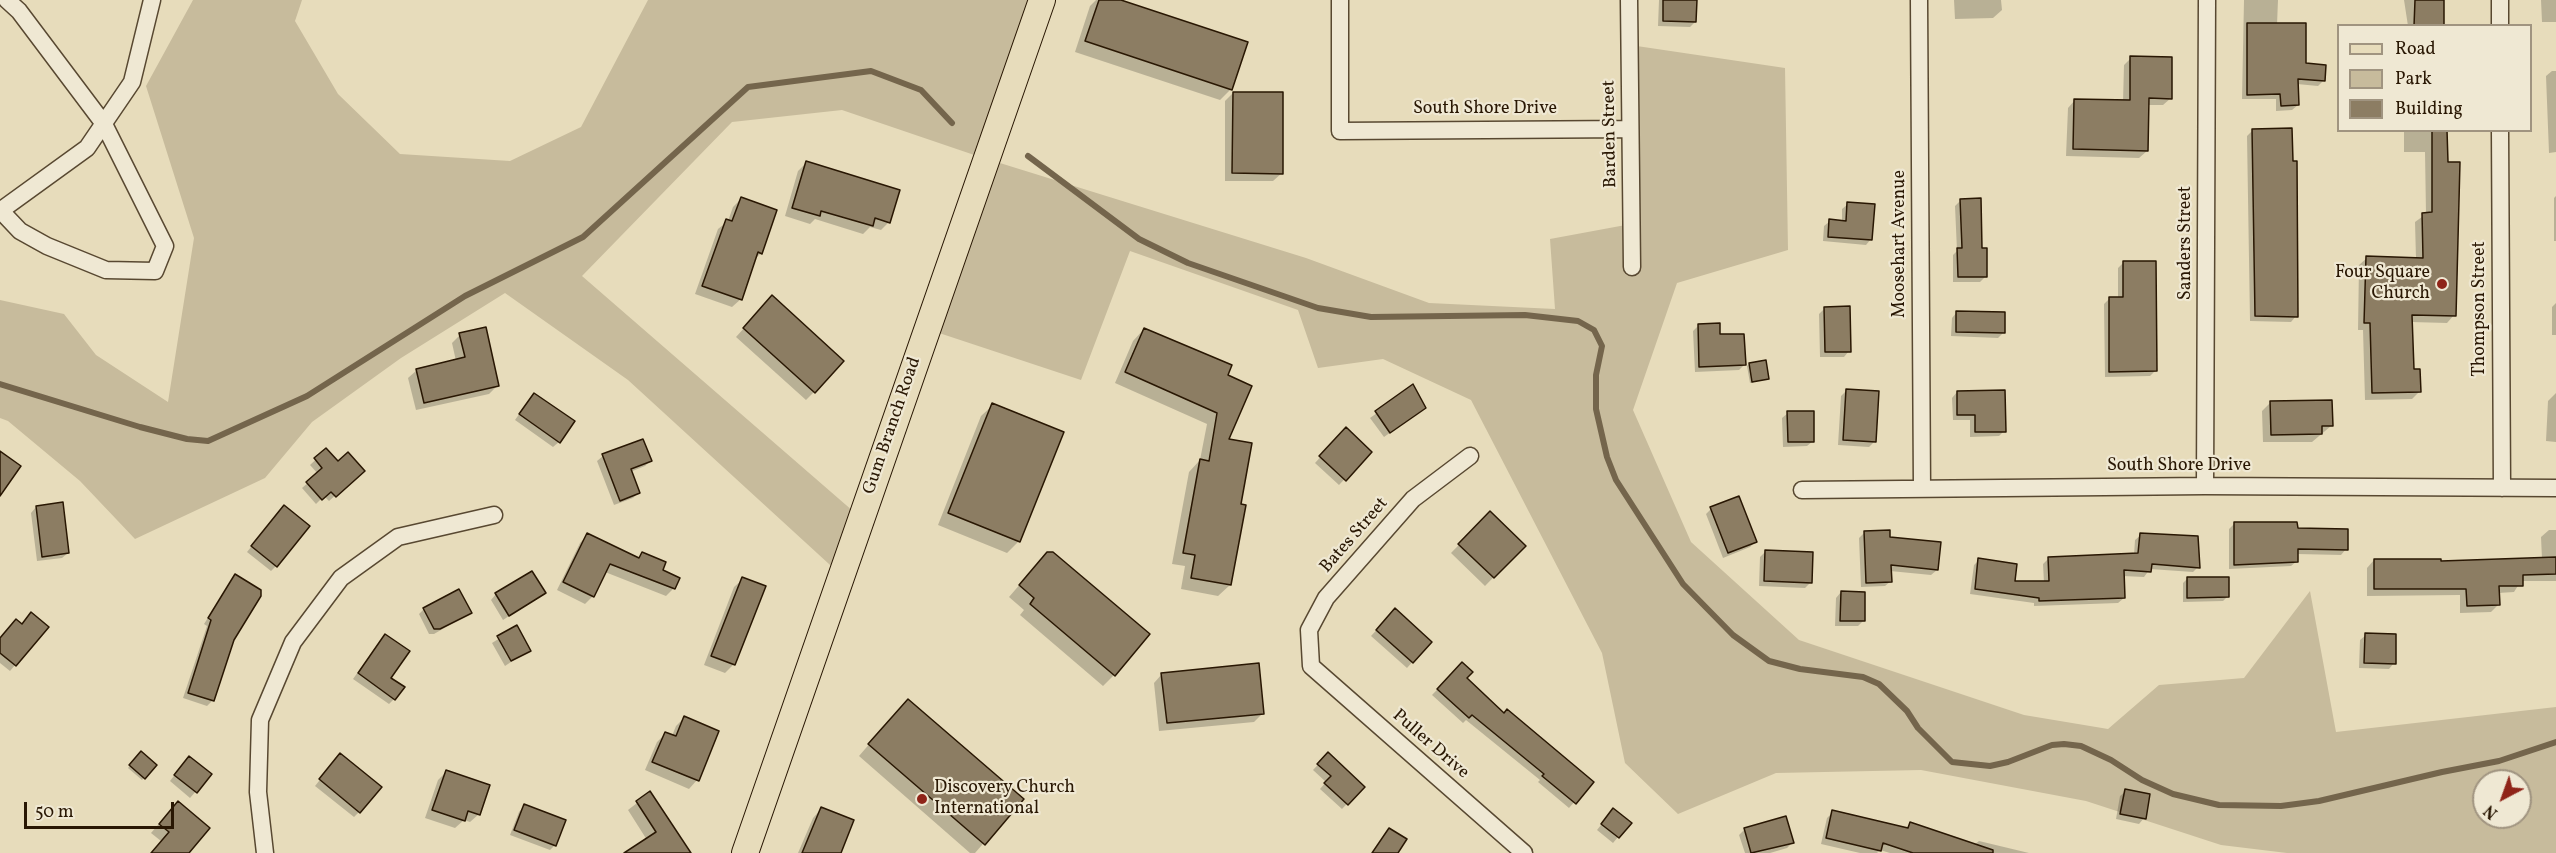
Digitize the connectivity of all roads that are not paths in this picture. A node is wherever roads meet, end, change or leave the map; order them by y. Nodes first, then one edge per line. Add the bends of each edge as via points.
1 (7, 0) edge
2 (152, 0) edge
3 (1042, 0) edge
4 (1340, 0) edge
5 (1629, 0) edge
6 (1919, 0) edge
7 (2207, 0) edge
8 (2499, 0) edge
9 (2500, 24) edge
10 (104, 124) junction
11 (1630, 129) junction
12 (2500, 132) edge
13 (1, 211) edge
14 (1632, 267) dead end
15 (1470, 456) dead end
16 (2205, 486) junction
17 (1922, 488) junction
18 (2502, 488) junction
19 (2556, 488) edge
20 (1802, 490) dead end
21 (494, 515) dead end
22 (1311, 666) joint
23 (265, 853) edge
24 (745, 853) edge
25 (1524, 853) edge

1 - 10 street
2 - 10 street via 132,82
3 - 24 main road, Gum Branch Road
4 - 11 street, South Shore Drive via 1340,130
5 - 11 street, Barden Street
6 - 17 street, Moosehart Avenue
7 - 16 street, Sanders Street
8 - 9 street
10 - 13 street via 87,148
10 - 13 street via 165,246 155,271 106,270 20,231
11 - 14 street, Barden Street
12 - 18 street, Thompson Street
15 - 22 street, Bates Street via 1413,499 1326,598 1309,630
16 - 17 street, South Shore Drive
16 - 18 street, South Shore Drive
17 - 20 street, South Shore Drive
18 - 19 street, South Shore Drive
21 - 23 street via 398,537 341,578 293,642 260,720 258,792
22 - 25 street, Puller Drive

